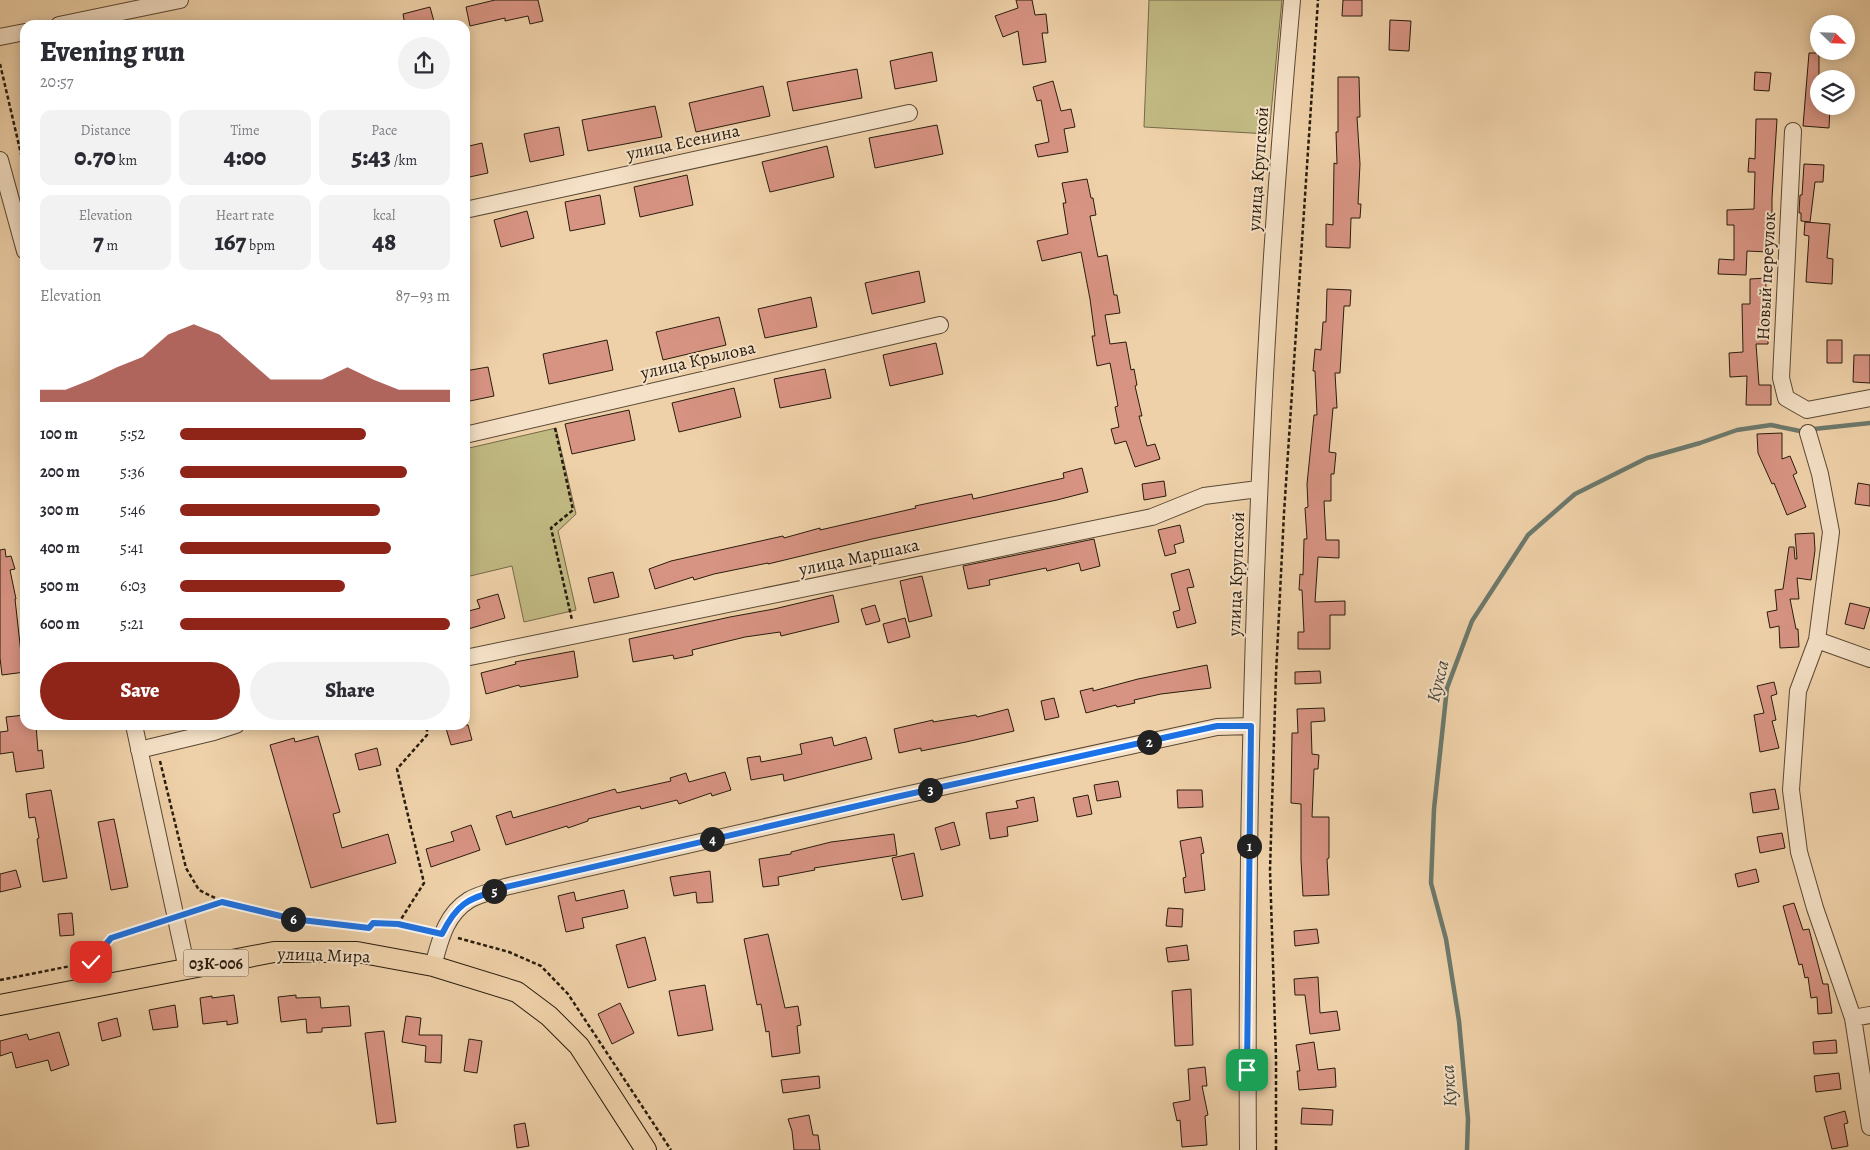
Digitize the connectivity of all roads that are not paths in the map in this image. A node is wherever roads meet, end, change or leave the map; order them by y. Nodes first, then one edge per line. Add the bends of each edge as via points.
1 (180, 0) edge
2 (1292, 0) edge
3 (83, 20) edge
4 (20, 33) edge
5 (0, 37) edge
6 (909, 113) dead end
7 (1793, 131) dead end
8 (0, 160) edge
9 (470, 209) edge
10 (20, 233) edge
11 (940, 325) dead end
12 (1870, 398) edge
13 (1808, 433) dead end
14 (470, 434) edge
15 (1258, 490) junction
16 (1817, 640) junction
17 (470, 657) edge
18 (1870, 659) edge
19 (1251, 726) junction
20 (135, 730) edge
21 (220, 730) edge
22 (139, 750) junction
23 (433, 966) junction
24 (187, 969) junction
25 (0, 1005) edge
26 (1870, 1015) edge
27 (1853, 1018) junction
28 (1870, 1127) edge
29 (646, 1150) edge
30 (1248, 1150) edge

1 - 3 street
2 - 15 street, улица Крупской via 1279,134
4 - 5 street
6 - 9 street, улица Есенина
7 - 12 street, Новый переулок via 1781,378 1786,398 1807,410
8 - 10 street
11 - 14 street, улица Крылова
13 - 16 street via 1831,532
15 - 17 street, улица Маршака via 1204,496 1152,517
15 - 19 street, улица Крупской
16 - 18 street
16 - 27 street via 1798,691 1791,790 1799,852
19 - 23 street via 1217,726 506,887 470,899 452,914 442,934
19 - 30 street, улица Крупской
20 - 22 street
21 - 22 street
22 - 24 street
23 - 24 main road, улица Мира / 03К-006 via 357,952 274,952
23 - 29 main road, 03К-006 via 517,992 549,1016 579,1046
24 - 25 main road, улица Мира / 03К-006
26 - 27 street
27 - 28 street

